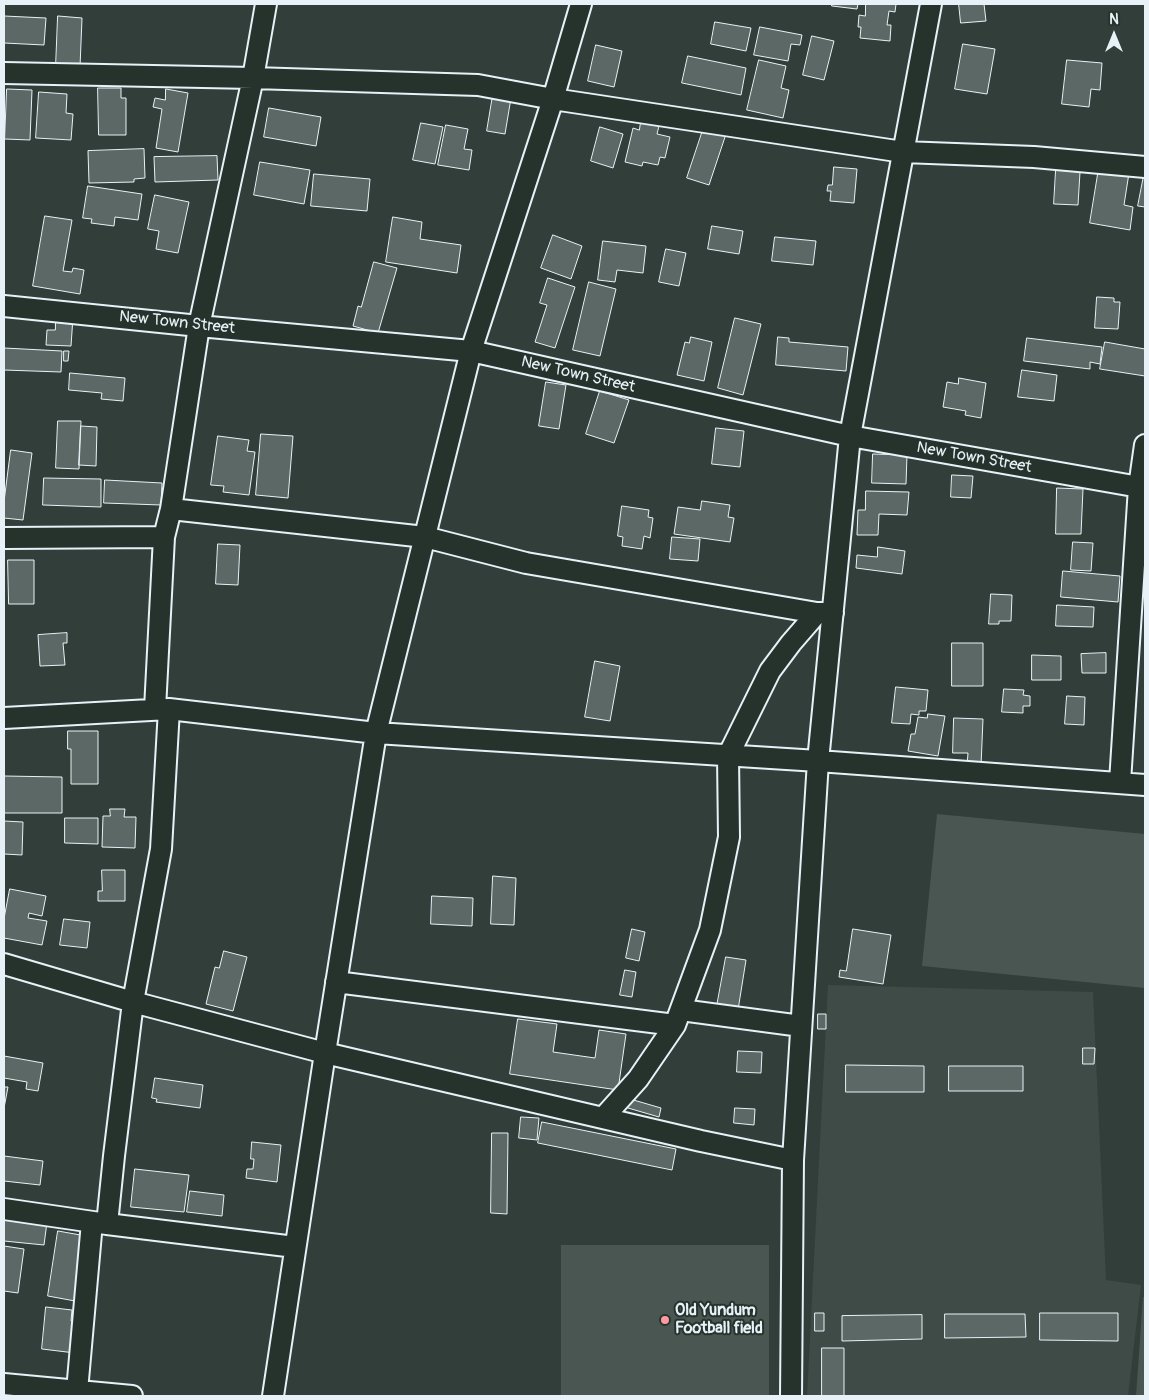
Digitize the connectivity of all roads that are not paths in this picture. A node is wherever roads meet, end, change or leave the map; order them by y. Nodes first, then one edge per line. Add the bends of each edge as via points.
1 (266, 4) edge
2 (581, 4) edge
3 (931, 4) edge
4 (4, 73) edge
5 (253, 78) junction
6 (553, 99) junction
7 (903, 152) junction
8 (1145, 167) edge
9 (4, 306) edge
10 (199, 326) junction
11 (471, 351) junction
12 (850, 436) junction
13 (1145, 446) edge
14 (1142, 488) edge
15 (171, 509) junction
16 (164, 537) junction
17 (425, 537) junction
18 (4, 538) edge
19 (825, 613) junction
20 (162, 710) junction
21 (4, 718) edge
22 (376, 733) junction
23 (728, 756) junction
24 (818, 761) junction
25 (1120, 782) junction
26 (1145, 785) edge
27 (4, 964) edge
28 (336, 982) junction
29 (133, 1002) junction
30 (678, 1017) junction
31 (801, 1026) junction
32 (325, 1053) junction
33 (603, 1118) junction
34 (793, 1160) junction
35 (4, 1209) edge
36 (100, 1223) junction
37 (295, 1247) junction
38 (4, 1384) edge
39 (78, 1391) junction
40 (36, 1392) edge
41 (132, 1396) edge
42 (273, 1396) edge
43 (791, 1396) edge

1 - 5 street
2 - 6 street
3 - 7 street
4 - 5 street
5 - 6 street via 478,85
5 - 10 street
6 - 7 street
6 - 11 street
7 - 8 street via 1034,157
7 - 12 street
9 - 10 street, New Town Street
10 - 11 street, New Town Street
10 - 15 street
11 - 12 street, New Town Street
11 - 17 street
12 - 14 street, New Town Street
12 - 19 street
13 - 14 street
14 - 25 street
15 - 16 street
15 - 17 street
16 - 18 street
16 - 20 street
17 - 19 street via 526,562
17 - 22 street
19 - 23 street via 791,643 770,671
19 - 24 street
20 - 21 street
20 - 22 street
20 - 29 street via 161,849
22 - 23 street
22 - 28 street
23 - 24 street
23 - 30 street via 729,837 710,930
24 - 25 street
24 - 31 street
25 - 26 street
27 - 29 street
28 - 30 street
28 - 32 street
29 - 32 street
29 - 36 street via 114,1156
30 - 31 street
30 - 33 street via 638,1079
31 - 34 street
32 - 33 street
32 - 37 street
33 - 34 street
34 - 43 street
35 - 36 street
36 - 37 street
36 - 39 street
37 - 42 street
38 - 40 street
39 - 40 street
39 - 41 street

